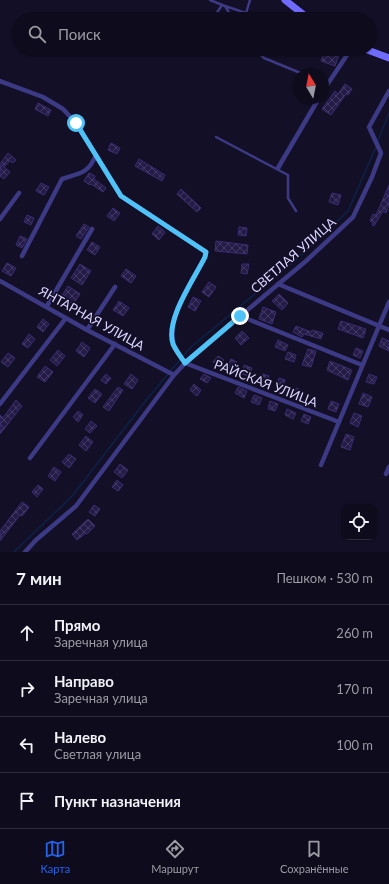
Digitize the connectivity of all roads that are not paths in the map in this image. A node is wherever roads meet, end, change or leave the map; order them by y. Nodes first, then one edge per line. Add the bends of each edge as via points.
1 (210, 0) edge
2 (250, 0) edge
3 (285, 0) edge
4 (224, 5) junction
5 (218, 12) edge
6 (228, 12) edge
7 (243, 12) edge
8 (246, 12) edge
9 (300, 12) edge
10 (377, 54) edge
11 (262, 56) edge
12 (345, 56) edge
13 (389, 58) edge
14 (293, 70) edge
15 (329, 77) edge
16 (0, 81) edge
17 (389, 91) edge
18 (315, 104) edge
19 (216, 137) dead end
20 (96, 155) junction
21 (278, 168) junction
22 (18, 193) dead end
23 (296, 211) dead end
24 (0, 219) edge
25 (92, 229) dead end
26 (22, 256) dead end
27 (0, 281) edge
28 (278, 284) junction
29 (115, 287) dead end
30 (389, 302) edge
31 (47, 306) junction
32 (240, 316) junction
33 (66, 318) junction
34 (378, 326) junction
35 (87, 330) junction
36 (389, 330) edge
37 (115, 344) junction
38 (185, 363) junction
39 (362, 365) junction
40 (174, 375) junction
41 (0, 404) edge
42 (339, 422) junction
43 (30, 458) dead end
44 (321, 464) dead end
45 (389, 466) edge
46 (386, 474) dead end
47 (26, 552) edge

1 - 4 lane
2 - 8 lane
3 - 9 street
4 - 5 lane
4 - 6 lane
4 - 7 lane
10 - 13 street
11 - 14 lane
12 - 15 street
16 - 20 street via 43,97 62,109 76,123
17 - 28 street, СВЕТЛАЯ УЛИЦА via 369,127 381,153 352,217
18 - 21 street
19 - 21 lane
20 - 26 street via 91,167 62,179
20 - 38 street via 121,196 206,252 172,326 173,344
21 - 23 lane via 288,175 288,198
22 - 24 street
25 - 31 street
27 - 31 street, ЯНТАРНАЯ УЛИЦА
28 - 32 street, СВЕТЛАЯ УЛИЦА
28 - 34 street
29 - 35 street
30 - 34 street
31 - 33 street, ЯНТАРНАЯ УЛИЦА
32 - 38 street, СВЕТЛАЯ УЛИЦА
32 - 39 street
33 - 35 street, ЯНТАРНАЯ УЛИЦА
33 - 41 street
34 - 36 street
34 - 39 street
35 - 37 street, ЯНТАРНАЯ УЛИЦА
37 - 40 street, ЯНТАРНАЯ УЛИЦА
37 - 43 street
38 - 40 street, СВЕТЛАЯ УЛИЦА
38 - 42 street, РАЙСКАЯ УЛИЦА
39 - 42 street
40 - 47 street, СВЕТЛАЯ УЛИЦА via 76,506 36,540
42 - 44 street
45 - 46 street

